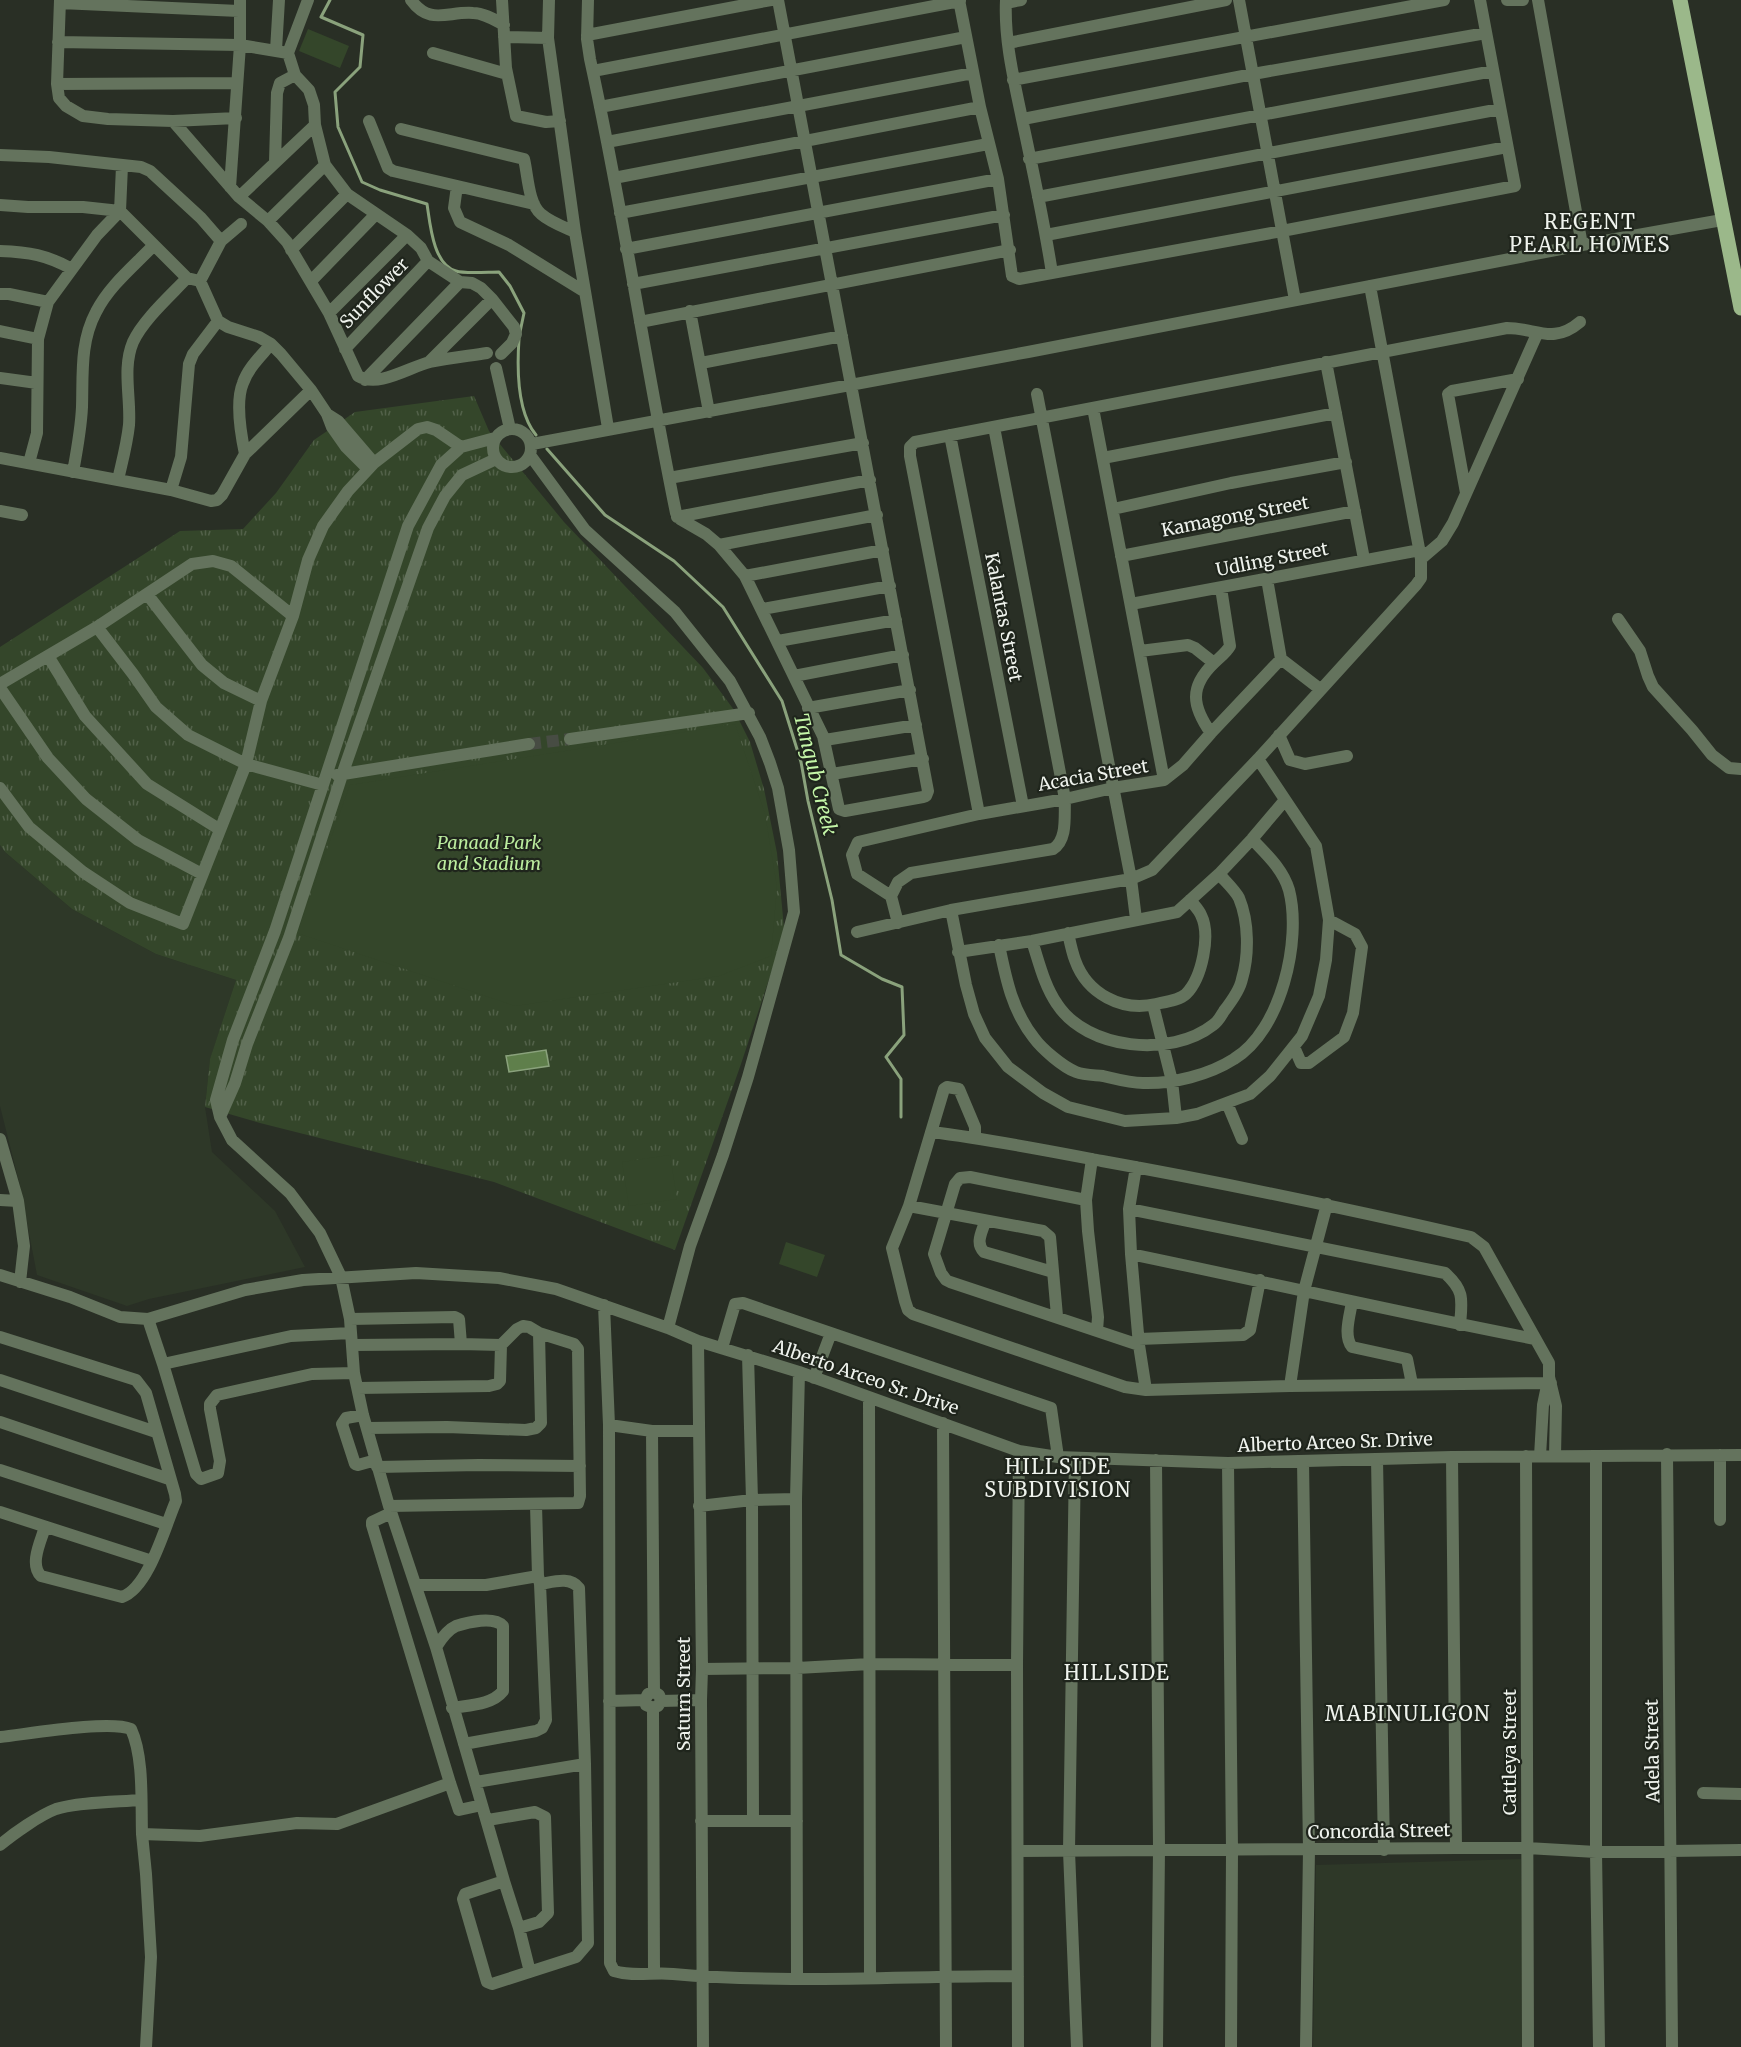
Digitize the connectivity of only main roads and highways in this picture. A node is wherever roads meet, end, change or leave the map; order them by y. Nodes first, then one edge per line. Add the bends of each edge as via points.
1 (1680, 0) edge
2 (1741, 308) edge

1 - 2 main road

